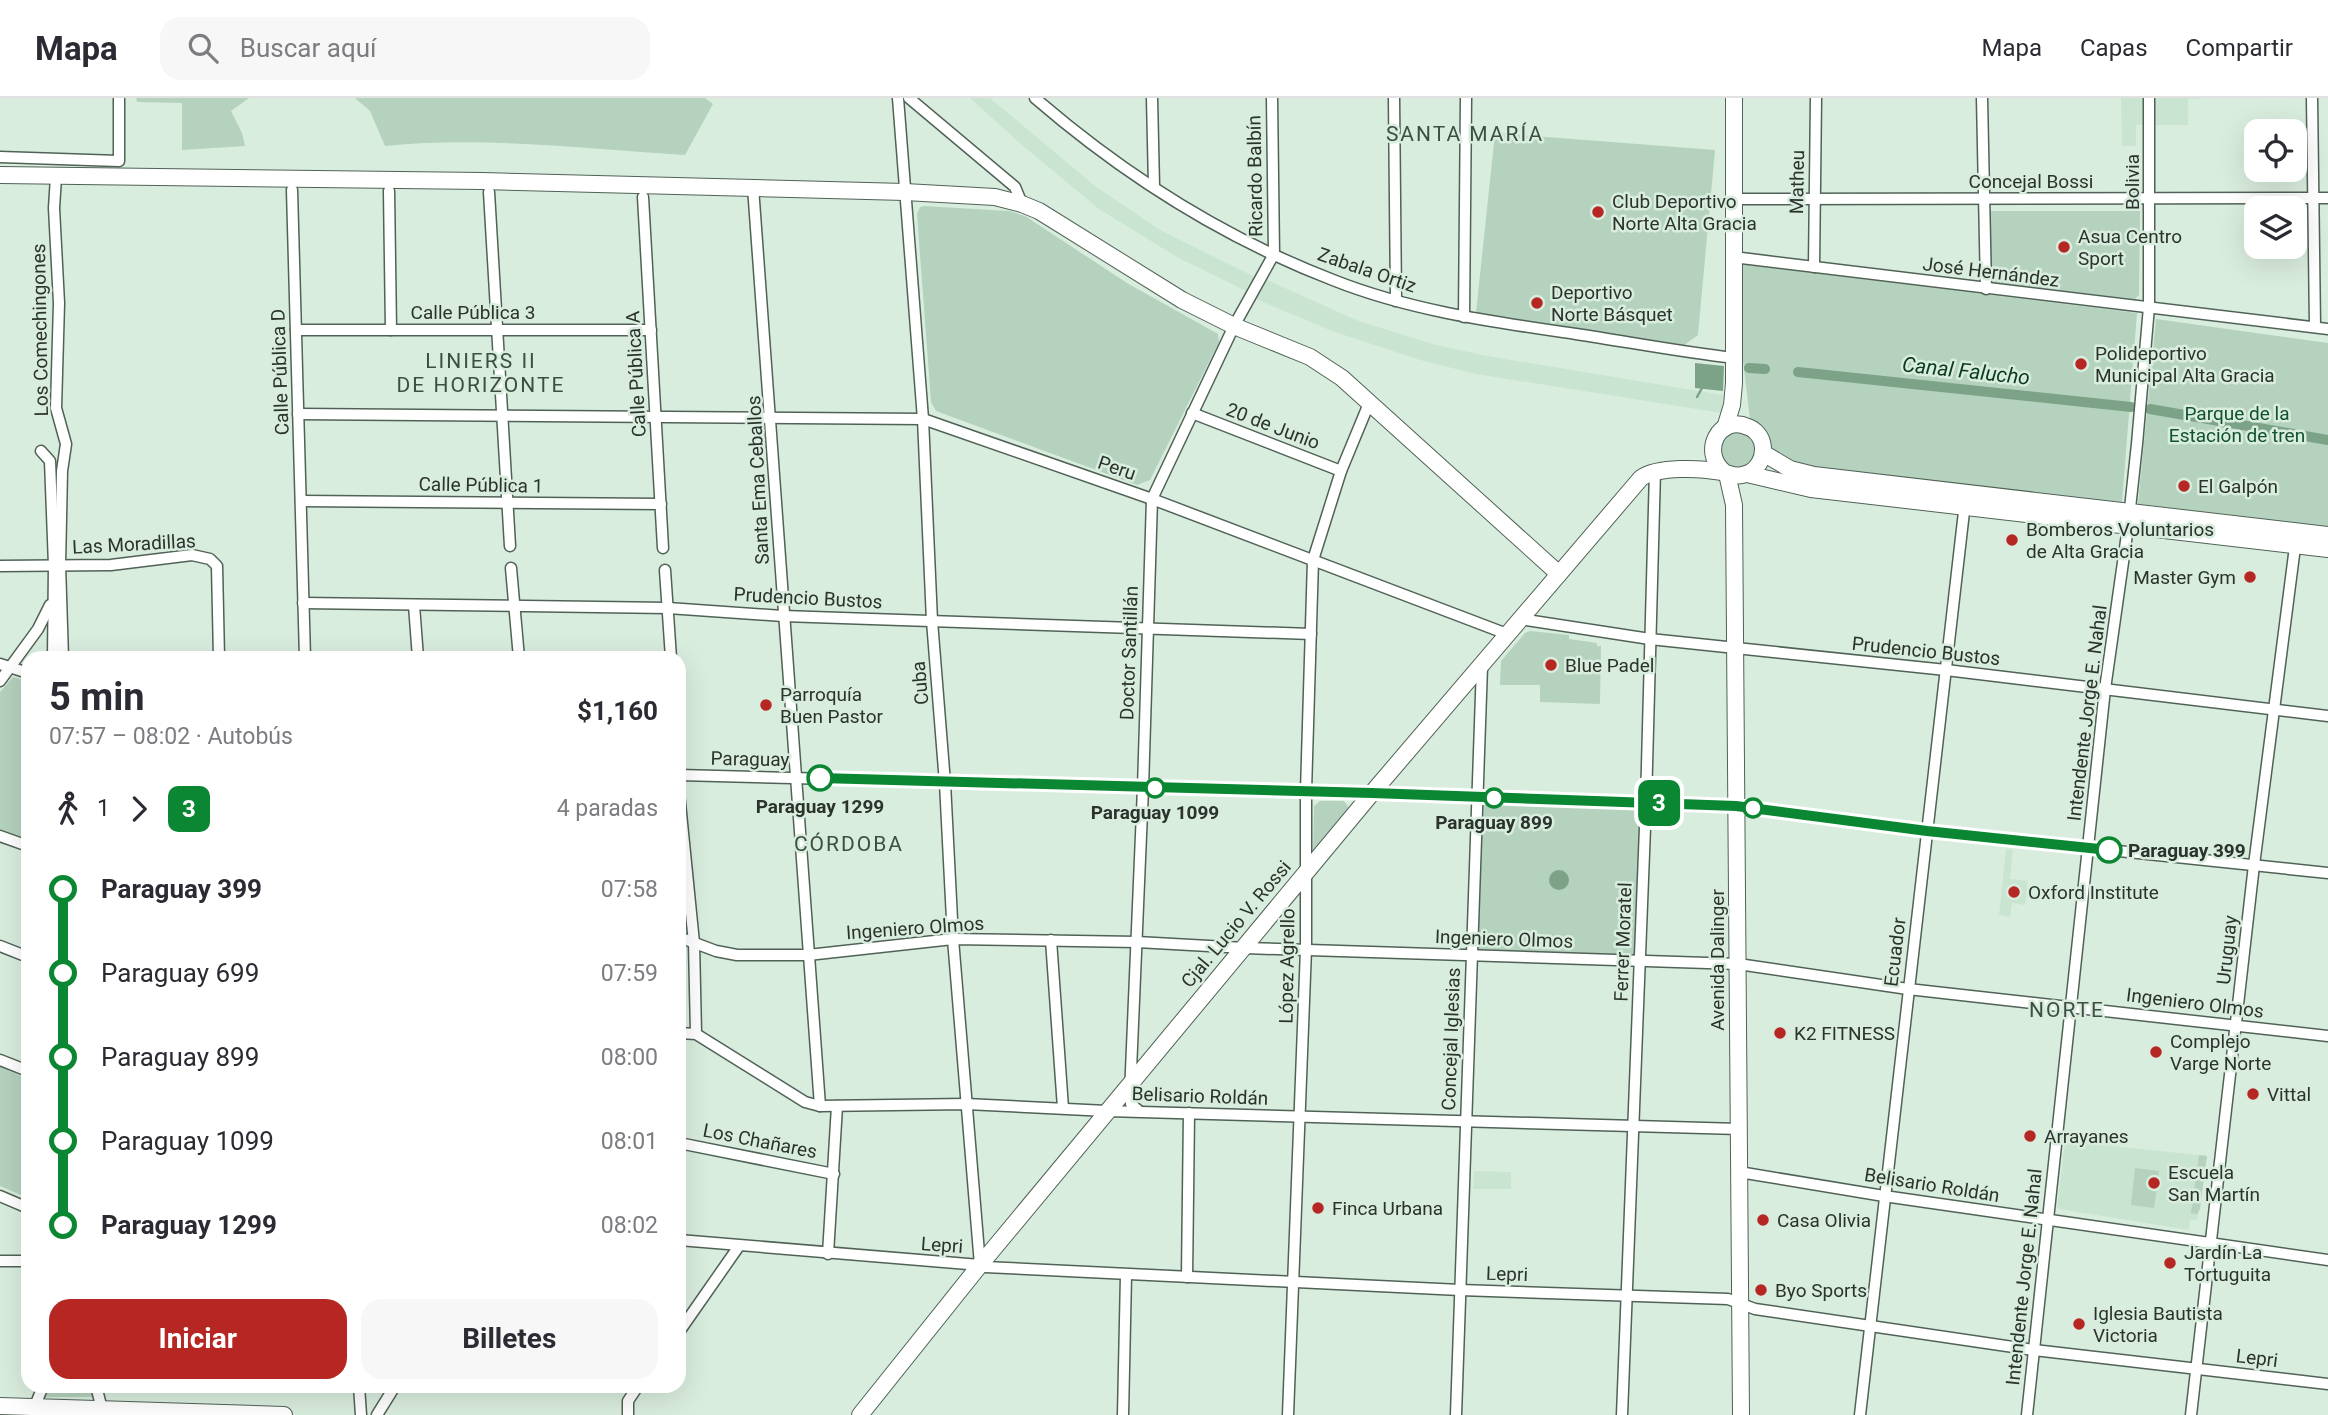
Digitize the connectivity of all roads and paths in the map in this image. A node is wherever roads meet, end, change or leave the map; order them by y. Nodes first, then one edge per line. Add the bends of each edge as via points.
1 (119, 98) edge
2 (898, 98) edge
3 (909, 98) edge
4 (1035, 98) edge
5 (1152, 98) edge
6 (1272, 98) edge
7 (1394, 98) edge
8 (1466, 98) edge
9 (1734, 98) edge
10 (1816, 98) edge
11 (1982, 98) edge
12 (2149, 98) edge
13 (2312, 98) edge
14 (0, 157) edge
15 (0, 175) edge
16 (56, 177) junction
17 (1154, 186) junction
18 (753, 187) junction
19 (292, 190) dead end
20 (389, 191) dead end
21 (489, 192) dead end
22 (905, 192) junction
23 (643, 197) dead end
24 (1982, 198) junction
25 (2313, 198) junction
26 (2328, 198) edge
27 (1734, 199) junction
28 (1814, 200) junction
29 (2149, 200) junction
30 (1022, 204) junction
31 (1274, 254) junction
32 (1733, 257) junction
33 (1814, 267) junction
34 (1986, 289) junction
35 (1396, 301) junction
36 (2149, 307) junction
37 (1464, 317) junction
38 (1234, 326) junction
39 (2315, 327) junction
40 (2328, 329) edge
41 (296, 330) junction
42 (391, 330) junction
43 (497, 330) junction
44 (651, 330) junction
45 (1734, 358) junction
46 (1734, 383) junction
47 (1370, 401) junction
48 (1192, 413) junction
49 (298, 414) junction
50 (503, 416) junction
51 (656, 417) junction
52 (772, 417) junction
53 (923, 419) junction
54 (1744, 425) junction
55 (1725, 428) junction
56 (41, 451) dead end
57 (1712, 452) junction
58 (1763, 453) junction
59 (1341, 471) junction
60 (1662, 471) junction
61 (1735, 474) junction
62 (1152, 499) junction
63 (301, 501) junction
64 (1966, 501) junction
65 (508, 503) junction
66 (661, 504) junction
67 (2129, 519) junction
68 (2328, 534) edge
69 (2296, 538) junction
70 (510, 546) dead end
71 (663, 548) dead end
72 (2328, 550) edge
73 (1313, 560) junction
74 (57, 565) junction
75 (0, 566) edge
76 (511, 568) dead end
77 (665, 570) dead end
78 (1559, 574) junction
79 (53, 598) junction
80 (303, 603) junction
81 (414, 605) junction
82 (514, 607) junction
83 (668, 608) junction
84 (783, 616) junction
85 (1520, 619) junction
86 (932, 621) junction
87 (1147, 629) junction
88 (1311, 634) junction
89 (1507, 634) junction
90 (1650, 639) junction
91 (1736, 649) junction
92 (53, 651) edge
93 (63, 651) edge
94 (219, 651) edge
95 (305, 651) edge
96 (417, 651) edge
97 (518, 651) edge
98 (671, 651) edge
99 (1482, 664) junction
100 (5, 665) edge
101 (1946, 670) junction
102 (0, 681) edge
103 (2105, 689) junction
104 (2272, 710) junction
105 (2328, 716) edge
106 (686, 775) edge
107 (795, 777) junction
108 (945, 783) junction
109 (1143, 788) junction
110 (1306, 791) junction
111 (1372, 793) junction
112 (1476, 798) junction
113 (1646, 802) junction
114 (1736, 806) junction
115 (1927, 831) junction
116 (0, 836) edge
117 (21, 844) edge
118 (2088, 848) junction
119 (686, 863) edge
120 (2253, 865) junction
121 (2328, 873) edge
122 (1306, 874) junction
123 (953, 939) junction
124 (686, 940) edge
125 (1051, 940) junction
126 (1137, 942) junction
127 (694, 943) junction
128 (0, 946) edge
129 (1245, 948) junction
130 (1306, 949) junction
131 (21, 954) edge
132 (808, 955) junction
133 (1472, 956) junction
134 (1640, 962) junction
135 (1738, 964) junction
136 (1908, 989) junction
137 (2071, 1006) junction
138 (2236, 1026) junction
139 (686, 1033) edge
140 (696, 1034) junction
141 (2328, 1037) edge
142 (0, 1060) edge
143 (21, 1068) edge
144 (1131, 1082) junction
145 (966, 1104) junction
146 (820, 1106) junction
147 (837, 1106) junction
148 (1063, 1108) junction
149 (1107, 1111) junction
150 (1139, 1111) junction
151 (1189, 1112) junction
152 (1300, 1116) junction
153 (1465, 1121) junction
154 (1634, 1125) junction
155 (1739, 1129) junction
156 (686, 1144) edge
157 (1739, 1172) junction
158 (834, 1174) junction
159 (0, 1196) edge
160 (1884, 1196) junction
161 (21, 1205) edge
162 (2048, 1220) junction
163 (686, 1241) edge
164 (2210, 1245) junction
165 (739, 1246) junction
166 (828, 1254) junction
167 (2328, 1260) edge
168 (0, 1261) edge
169 (21, 1261) edge
170 (980, 1265) junction
171 (1126, 1275) junction
172 (1187, 1277) junction
173 (1293, 1283) junction
174 (1460, 1290) junction
175 (1627, 1295) junction
176 (1739, 1304) junction
177 (686, 1319) edge
178 (1870, 1327) junction
179 (2034, 1350) junction
180 (2197, 1368) junction
181 (2328, 1384) edge
182 (40, 1393) edge
183 (98, 1393) edge
184 (359, 1393) edge
185 (391, 1393) edge
186 (633, 1393) edge
187 (0, 1400) edge
188 (0, 1406) edge
189 (35, 1406) junction
190 (102, 1409) junction
191 (284, 1415) edge
192 (361, 1415) edge
193 (377, 1415) edge
194 (628, 1415) edge
195 (860, 1415) edge
196 (1123, 1415) edge
197 (1288, 1415) edge
198 (1456, 1415) edge
199 (1622, 1415) edge
200 (1741, 1415) edge
201 (1860, 1415) edge
202 (2027, 1415) edge
203 (2191, 1415) edge

1 - 14 street via 119,160
2 - 22 street, Cuba
3 - 30 street via 1015,187
4 - 17 street, Zabala Ortiz via 1082,139
5 - 17 street
6 - 31 street, Ricardo Balbín
7 - 35 street
8 - 37 street
9 - 27 main road
10 - 28 street, Matheu
11 - 24 street
12 - 29 street, Bolivia
13 - 25 street
15 - 16 main road
16 - 18 main road
16 - 74 street, Los Comechingones via 56,408 66,444
17 - 31 street, Zabala Ortiz via 1203,219
18 - 22 main road
18 - 52 street, Santa Ema Ceballos
19 - 41 street, Calle Pública D
20 - 42 street
21 - 43 street
22 - 30 main road via 995,197
22 - 53 street, Cuba
23 - 44 street, Calle Pública A
24 - 28 street, Concejal Bossi
24 - 29 street, Concejal Bossi
24 - 34 street
25 - 26 street, Concejal Bossi
25 - 29 street, Concejal Bossi
25 - 39 street
27 - 28 street, Concejal Bossi
27 - 32 main road
28 - 33 street, Matheu
29 - 36 street, Bolivia
30 - 38 main road via 1171,294
31 - 35 street, Zabala Ortiz
31 - 38 street, Doctor Santillán
32 - 33 street, José Hernández
32 - 45 main road
33 - 34 street, José Hernández
34 - 36 street, José Hernández
35 - 37 street, Zabala Ortiz
36 - 39 street, José Hernández
36 - 67 street, Intendente Jorge E. Nahal
37 - 45 street, Zabala Ortiz
38 - 47 main road via 1310,357
38 - 48 street, Doctor Santillán
39 - 40 street, José Hernández
41 - 42 street, Calle Pública 3
41 - 49 street, Calle Pública D
42 - 43 street, Calle Pública 3
43 - 44 street, Calle Pública 3
43 - 50 street
44 - 51 street, Calle Pública A
45 - 46 main road
46 - 54 main road
46 - 55 main road
47 - 59 street, López Agrello
47 - 78 main road
48 - 59 street, 20 de Junio
48 - 62 street, Doctor Santillán
49 - 50 street, Peru
49 - 63 street, Calle Pública D
50 - 51 street, Peru
50 - 65 street
51 - 52 street, Peru
51 - 66 street, Calle Pública A
52 - 53 street, Peru
52 - 84 street, Santa Ema Ceballos
53 - 62 street, Peru
53 - 86 street, Cuba
54 - 55 main road
54 - 58 main road via 1760,437
55 - 57 main road via 1716,436
56 - 74 street, Los Comechingones via 50,461
57 - 60 main road, Cjal. Lucio V. Rossi via 1692,466
57 - 61 main road via 1715,463
58 - 61 main road via 1759,464
58 - 64 main road via 1783,466 1814,475
59 - 73 street, López Agrello
60 - 61 main road
60 - 78 main road, Cjal. Lucio V. Rossi via 1641,478
60 - 90 street, Ferrer Moratel
61 - 64 main road via 1811,489
61 - 91 main road, Avenida Dalinger
62 - 73 street, Peru
62 - 87 street, Doctor Santillán
63 - 65 street, Calle Pública 1
63 - 80 street, Calle Pública D
64 - 67 main road
64 - 101 street, Ecuador
65 - 66 street, Calle Pública 1
65 - 70 street
66 - 71 street, Calle Pública A
67 - 69 main road
67 - 103 street, Intendente Jorge E. Nahal
68 - 69 main road
69 - 72 main road
69 - 104 street, Uruguay
73 - 88 street, López Agrello
73 - 89 street, Peru
74 - 75 street, Las Moradillas
74 - 79 street, Los Comechingones
74 - 93 street
74 - 94 street, Las Moradillas via 111,565 192,555 210,559 217,566
76 - 82 street
77 - 83 street
78 - 85 main road, Cjal. Lucio V. Rossi
79 - 92 street, Los Comechingones
79 - 100 street via 38,629
80 - 81 street, Prudencio Bustos
80 - 95 street, Calle Pública D
81 - 82 street, Prudencio Bustos
81 - 96 street
82 - 83 street, Prudencio Bustos
82 - 97 street
83 - 84 street, Prudencio Bustos
83 - 98 street
84 - 86 street, Prudencio Bustos
84 - 107 street, Santa Ema Ceballos
85 - 89 main road, Cjal. Lucio V. Rossi
85 - 90 street, Prudencio Bustos
86 - 87 street, Prudencio Bustos
86 - 108 street, Cuba
87 - 88 street, Prudencio Bustos
87 - 109 street, Doctor Santillán
88 - 110 street, López Agrello
89 - 99 main road, Cjal. Lucio V. Rossi
90 - 91 street, Prudencio Bustos
90 - 113 street, Ferrer Moratel
91 - 101 street, Prudencio Bustos
91 - 114 main road, Avenida Dalinger
99 - 111 main road, Cjal. Lucio V. Rossi
99 - 112 street, Concejal Iglesias
100 - 102 street
101 - 103 street, Prudencio Bustos
101 - 115 street, Ecuador
103 - 104 street, Prudencio Bustos
103 - 118 street, Intendente Jorge E. Nahal
104 - 105 street, Prudencio Bustos
104 - 120 street, Uruguay
106 - 107 street, Paraguay
107 - 108 street, Paraguay
107 - 132 street, Santa Ema Ceballos
108 - 109 street, Paraguay
108 - 123 street, Cuba
109 - 110 street, Paraguay
109 - 126 street, Doctor Santillán
110 - 111 street, Paraguay
110 - 122 street, López Agrello
111 - 112 street, Paraguay
111 - 122 main road, Cjal. Lucio V. Rossi
112 - 113 street, Paraguay
112 - 133 street, Concejal Iglesias
113 - 114 street, Paraguay
113 - 134 street, Ferrer Moratel
114 - 115 street, Paraguay
114 - 135 main road, Avenida Dalinger
115 - 118 street, Paraguay
115 - 136 street, Ecuador
116 - 117 street
118 - 120 street, Paraguay
118 - 137 street, Intendente Jorge E. Nahal
119 - 127 street
120 - 121 street, Paraguay
120 - 138 street, Uruguay
122 - 129 main road, Cjal. Lucio V. Rossi
122 - 130 street, López Agrello
123 - 125 street, Ingeniero Olmos
123 - 132 street, Ingeniero Olmos
123 - 145 street, Cuba
124 - 127 street, Ingeniero Olmos
125 - 126 street, Ingeniero Olmos
125 - 148 street
126 - 129 street, Ingeniero Olmos
126 - 144 street, Doctor Santillán
127 - 132 street, Ingeniero Olmos via 737,955
127 - 140 street
128 - 131 street
129 - 130 street, Ingeniero Olmos
129 - 144 main road, Cjal. Lucio V. Rossi
130 - 133 street, Ingeniero Olmos
130 - 152 street, López Agrello
132 - 146 street, Santa Ema Ceballos
133 - 134 street, Ingeniero Olmos
133 - 153 street, Concejal Iglesias
134 - 135 street, Ingeniero Olmos
134 - 154 street, Ferrer Moratel
135 - 136 street, Ingeniero Olmos
135 - 155 main road, Avenida Dalinger
136 - 137 street, Ingeniero Olmos
136 - 160 street, Ecuador
137 - 138 street, Ingeniero Olmos
137 - 162 street, Intendente Jorge E. Nahal
138 - 141 street, Ingeniero Olmos
138 - 164 street, Uruguay
139 - 140 street, Belisario Roldán
140 - 146 street, Belisario Roldán via 805,1102
142 - 143 street
144 - 149 main road, Cjal. Lucio V. Rossi
144 - 150 street, Doctor Santillán via 1130,1100
145 - 147 street, Belisario Roldán
145 - 148 street, Belisario Roldán
145 - 170 street, Cuba
146 - 147 street, Belisario Roldán
147 - 158 street
148 - 149 street, Belisario Roldán
149 - 150 street, Belisario Roldán
149 - 170 main road, Cjal. Lucio V. Rossi
150 - 151 street, Belisario Roldán
151 - 152 street, Belisario Roldán
151 - 172 street
152 - 153 street, Belisario Roldán
152 - 173 street, López Agrello
153 - 154 street, Belisario Roldán
153 - 174 street, Concejal Iglesias
154 - 155 street, Belisario Roldán
154 - 175 street, Ferrer Moratel
155 - 157 main road, Avenida Dalinger
156 - 158 street, Los Chañares
157 - 160 street, Belisario Roldán
157 - 176 main road, Avenida Dalinger
158 - 166 street
159 - 161 street
160 - 162 street, Belisario Roldán
160 - 178 street, Ecuador
162 - 164 street, Belisario Roldán
162 - 179 street, Intendente Jorge E. Nahal
163 - 165 street, Lepri
164 - 167 street, Belisario Roldán
164 - 180 street, Uruguay
165 - 166 street, Lepri
165 - 177 street
166 - 170 street, Lepri
168 - 169 street
170 - 171 street, Lepri
170 - 195 main road, Cjal. Lucio V. Rossi
171 - 172 street, Lepri
171 - 196 street
172 - 173 street, Lepri
173 - 174 street, Lepri
173 - 197 street, López Agrello
174 - 175 street, Lepri
174 - 198 street, Concejal Iglesias
175 - 176 street, Lepri via 1728,1298
175 - 199 street, Ferrer Moratel
176 - 178 street, Lepri
176 - 200 main road, Avenida Dalinger
178 - 179 street, Lepri
178 - 201 street, Ecuador
179 - 180 street, Lepri
179 - 202 street, Intendente Jorge E. Nahal
180 - 181 street, Lepri
180 - 203 street, Uruguay
182 - 189 street
183 - 190 street
184 - 192 street
185 - 193 street
186 - 194 street
187 - 189 street
188 - 189 main road
189 - 190 main road
190 - 191 main road

